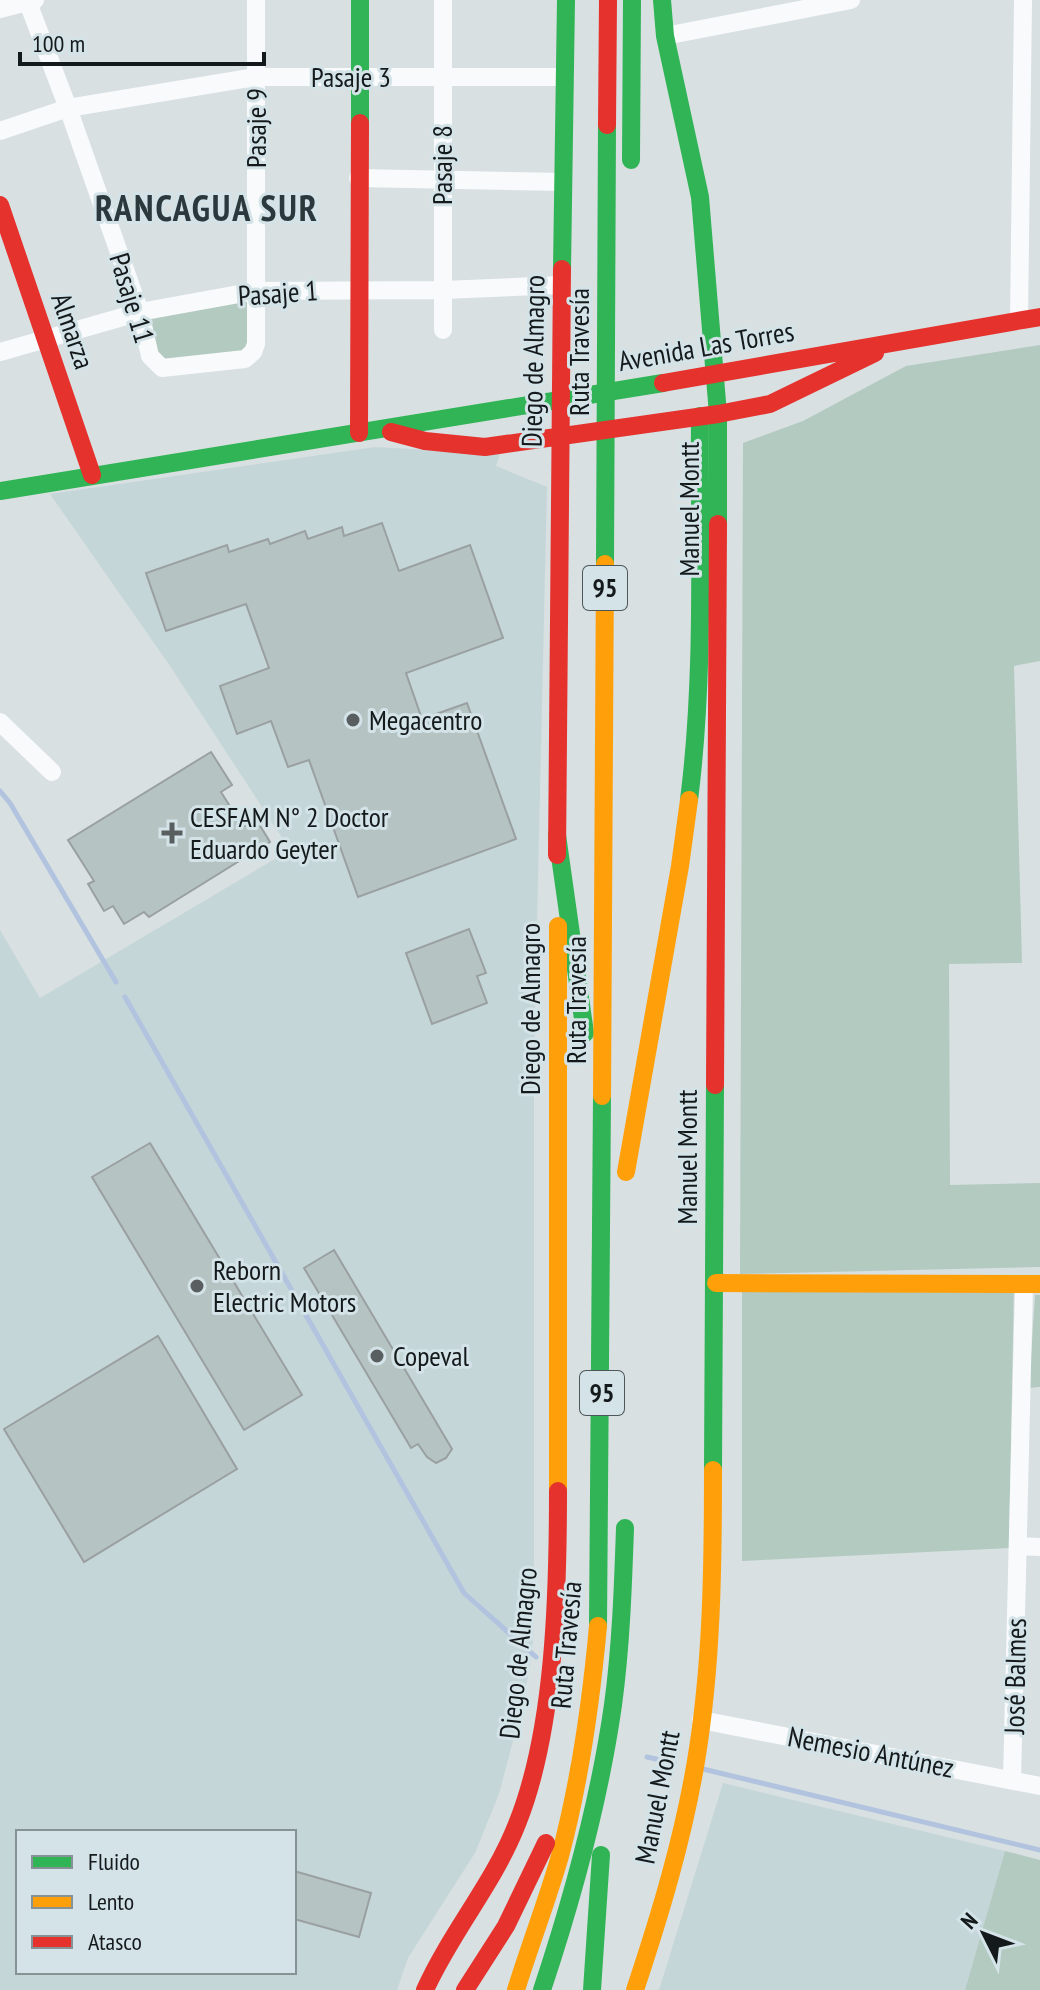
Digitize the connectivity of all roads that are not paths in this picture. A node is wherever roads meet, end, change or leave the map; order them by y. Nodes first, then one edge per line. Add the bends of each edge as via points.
1 (256, 0) edge
2 (360, 0) edge
3 (443, 0) edge
4 (566, 0) edge
5 (608, 0) edge
6 (632, 0) edge
7 (662, 0) edge
8 (851, 0) edge
9 (1023, 0) edge
10 (30, 1) edge
11 (0, 9) edge
12 (665, 36) junction
13 (256, 77) junction
14 (358, 77) junction
15 (442, 77) junction
16 (565, 77) junction
17 (68, 108) junction
18 (0, 131) edge
19 (631, 174) dead end
20 (358, 178) junction
21 (442, 180) junction
22 (563, 182) junction
23 (0, 205) edge
24 (5, 238) edge
25 (562, 285) junction
26 (357, 289) junction
27 (443, 290) junction
28 (255, 291) junction
29 (140, 312) junction
30 (1040, 317) edge
31 (1019, 321) junction
32 (443, 330) dead end
33 (46, 338) junction
34 (901, 341) junction
35 (0, 352) edge
36 (253, 352) joint
37 (630, 364) dead end
38 (709, 375) junction
39 (568, 397) junction
40 (709, 415) junction
41 (379, 429) junction
42 (359, 433) junction
43 (568, 437) junction
44 (630, 443) dead end
45 (92, 475) junction
46 (0, 491) edge
47 (0, 722) edge
48 (52, 772) dead end
49 (557, 835) junction
50 (627, 1061) dead end
51 (603, 1176) junction
52 (716, 1283) junction
53 (1032, 1284) edge
54 (625, 1511) dead end
55 (1018, 1546) junction
56 (1040, 1547) edge
57 (701, 1720) junction
58 (583, 1749) junction
59 (608, 1749) junction
60 (1012, 1780) junction
61 (1040, 1786) edge
62 (425, 1990) edge
63 (465, 1990) edge
64 (516, 1990) edge
65 (542, 1990) edge
66 (592, 1990) edge
67 (635, 1990) edge

1 - 13 street, Pasaje 9
2 - 14 main road
3 - 15 street, Pasaje 8
4 - 16 main road, Diego de Almagro
5 - 51 main road, Ruta Travesía / 95
6 - 19 main road
7 - 12 main road, Manuel Montt
8 - 12 street
9 - 31 street
10 - 11 street
10 - 17 street, Pasaje 11
12 - 38 main road, Manuel Montt via 700,197
13 - 14 street, Pasaje 3
13 - 17 street, Pasaje 3
13 - 28 street, Pasaje 9
14 - 15 street, Pasaje 3
14 - 20 main road
15 - 16 street, Pasaje 3
15 - 21 street, Pasaje 8
16 - 22 main road, Diego de Almagro
17 - 18 street, Pasaje 3
17 - 29 street, Pasaje 11
20 - 21 street
20 - 26 main road
21 - 22 street
21 - 27 street, Pasaje 8
22 - 25 main road, Diego de Almagro
23 - 24 main road, Almarza
24 - 33 main road, Almarza
25 - 27 street, Pasaje 1
25 - 39 main road, Diego de Almagro
26 - 27 street, Pasaje 1
26 - 28 street, Pasaje 1
26 - 42 main road
27 - 32 street, Pasaje 8
28 - 29 street, Pasaje 1
28 - 36 street, Pasaje 9
29 - 33 street, Pasaje 1
29 - 36 street, Pasaje 11 via 150,356 162,368 245,359
30 - 31 main road, Avenida Las Torres
31 - 34 main road, Avenida Las Torres
33 - 35 street, Pasaje 1
33 - 45 main road, Almarza
34 - 38 main road, Avenida Las Torres
34 - 40 main road, Avenida Las Torres via 770,404
37 - 44 main road, Ruta Travesía
38 - 39 main road, Avenida Las Torres
38 - 40 main road, Manuel Montt
39 - 41 main road, Avenida Las Torres
39 - 43 main road, Diego de Almagro
40 - 43 main road, Avenida Las Torres
40 - 50 main road, Ruta Travesía via 695,752 626,1179
40 - 52 main road, Manuel Montt
41 - 42 main road, Avenida Las Torres
41 - 43 main road, Avenida Las Torres via 425,441 485,447
42 - 45 main road, Avenida Las Torres
43 - 49 main road, Diego de Almagro
45 - 46 main road, Avenida Las Torres
47 - 48 street
49 - 51 main road
49 - 62 main road, Diego de Almagro via 558,1496 548,1673 521,1815 499,1864 455,1930
51 - 58 main road, Ruta Travesía / 95 via 600,1595
52 - 53 main road
52 - 57 main road, Manuel Montt via 713,1567
53 - 55 street, José Balmes
54 - 59 main road, Ruta Travesía via 622,1626
55 - 56 street
55 - 60 street, José Balmes
57 - 60 street, Nemesio Antúnez
57 - 67 main road, Manuel Montt via 676,1855
58 - 63 main road via 522,1894
58 - 64 main road, Ruta Travesía / 95 via 555,1873
59 - 65 main road, Ruta Travesía via 578,1881
59 - 66 main road
60 - 61 street, Nemesio Antúnez

